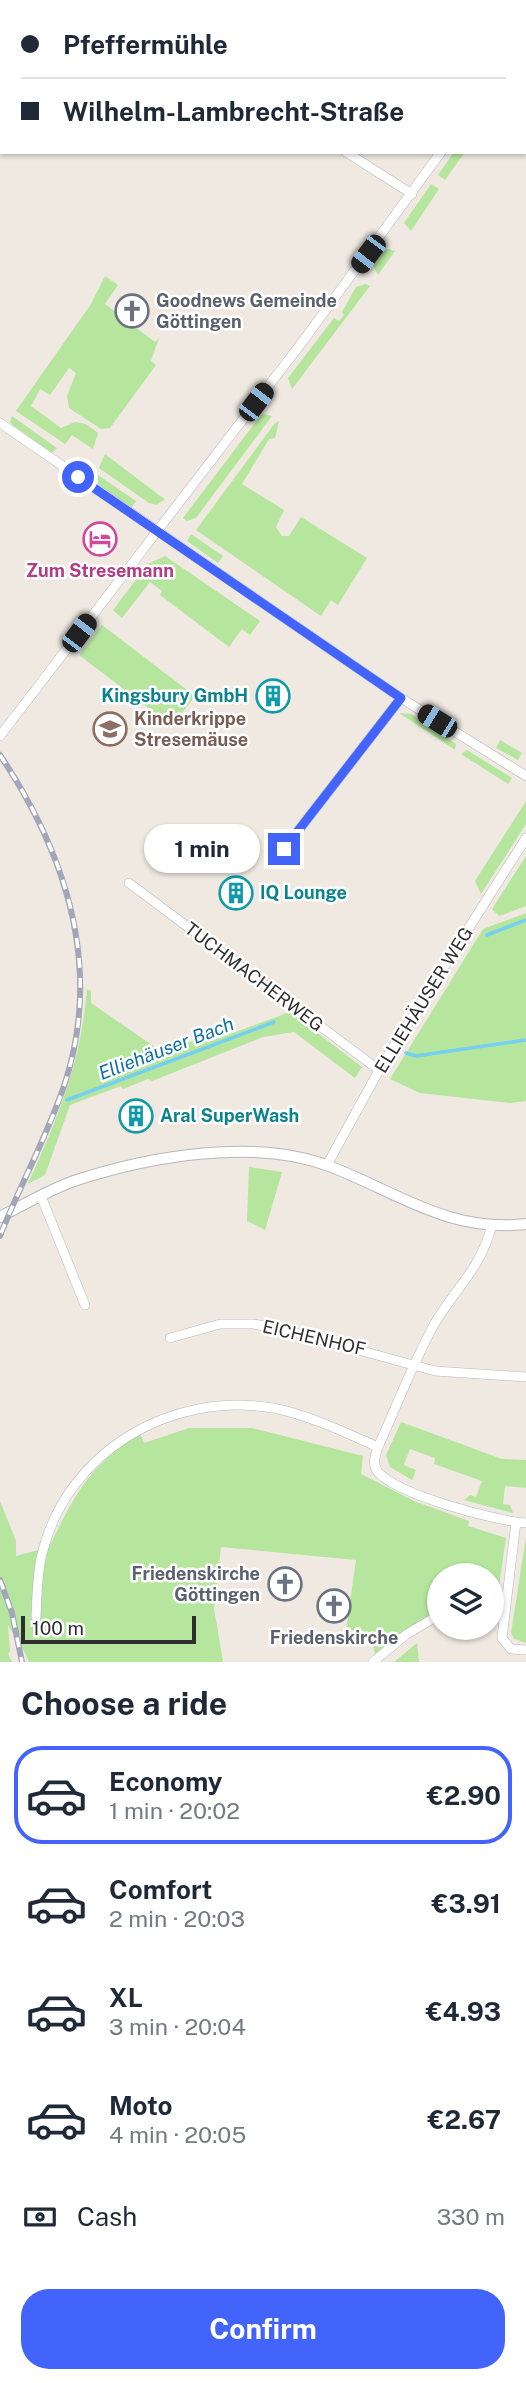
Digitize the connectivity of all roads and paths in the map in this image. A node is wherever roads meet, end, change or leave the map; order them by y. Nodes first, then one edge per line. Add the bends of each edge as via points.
1 (349, 154) edge
2 (440, 154) edge
3 (412, 194) junction
4 (0, 423) edge
5 (156, 531) junction
6 (401, 698) junction
7 (0, 736) edge
8 (526, 776) edge
9 (526, 838) edge
10 (284, 849) dead end
11 (128, 883) dead end
12 (379, 1070) junction
13 (327, 1165) junction
14 (41, 1196) junction
15 (0, 1217) edge
16 (526, 1224) edge
17 (492, 1225) junction
18 (85, 1305) dead end
19 (170, 1338) dead end
20 (416, 1365) junction
21 (526, 1377) edge
22 (378, 1447) junction
23 (521, 1523) edge
24 (36, 1618) dead end
25 (504, 1619) joint
26 (427, 1622) edge
27 (526, 1650) edge
28 (373, 1662) edge

1 - 3 street
2 - 3 street
3 - 5 street
4 - 5 street
5 - 6 street
5 - 7 street
6 - 8 street
6 - 10 street
9 - 12 street, ELLIEHÄUSER WEG
11 - 12 street, TUCHMACHERWEG
12 - 13 street, ELLIEHÄUSER WEG
13 - 14 street via 265,1154 213,1153 132,1165
13 - 17 street via 413,1206
14 - 15 street
14 - 18 street
16 - 17 street
17 - 20 street via 483,1257 445,1307
19 - 20 street, EICHENHOF via 213,1326 253,1324
20 - 21 street, EICHENHOF via 435,1371
20 - 22 street
22 - 23 street via 376,1470 387,1479 463,1510
22 - 24 street via 309,1418 260,1406 188,1410 152,1422 102,1455 71,1492 42,1551
23 - 25 street
25 - 27 street via 505,1644
26 - 28 street

